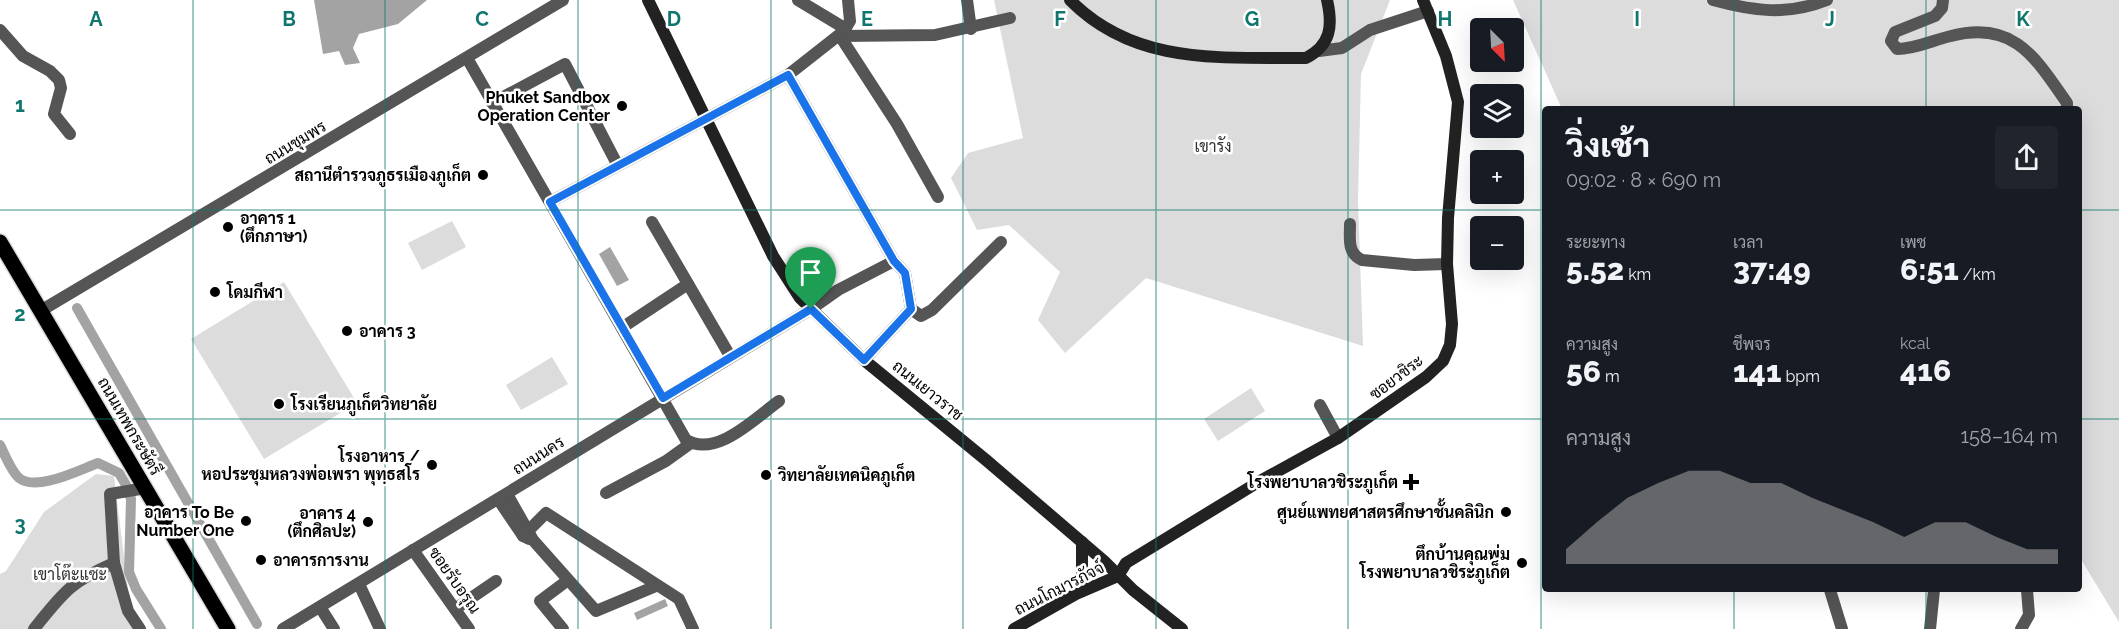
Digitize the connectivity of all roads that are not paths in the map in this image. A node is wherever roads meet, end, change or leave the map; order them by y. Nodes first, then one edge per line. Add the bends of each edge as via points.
1 (563, 0) edge
2 (648, 0) edge
3 (798, 0) edge
4 (848, 0) edge
5 (967, 0) edge
6 (1070, 0) edge
7 (1327, 0) edge
8 (1713, 0) edge
9 (1827, 0) edge
10 (1943, 0) edge
11 (1425, 5) edge
12 (1010, 18) dead end
13 (971, 29) junction
14 (0, 30) edge
15 (843, 32) junction
16 (1319, 51) junction
17 (467, 58) junction
18 (788, 75) junction
19 (492, 102) junction
20 (2067, 106) edge
21 (704, 119) junction
22 (70, 134) dead end
23 (617, 165) junction
24 (938, 196) dead end
25 (550, 202) junction
26 (652, 222) dead end
27 (1350, 224) dead end
28 (0, 242) edge
29 (1000, 242) dead end
30 (894, 261) junction
31 (1447, 264) junction
32 (688, 284) junction
33 (811, 309) junction
34 (911, 309) junction
35 (42, 310) junction
36 (623, 327) junction
37 (730, 356) junction
38 (864, 360) junction
39 (663, 398) junction
40 (779, 401) dead end
41 (1320, 405) dead end
42 (1338, 438) junction
43 (691, 443) junction
44 (143, 489) junction
45 (606, 493) dead end
46 (503, 496) junction
47 (528, 535) junction
48 (1082, 542) junction
49 (413, 550) junction
50 (114, 563) junction
51 (1118, 576) junction
52 (568, 580) junction
53 (496, 581) dead end
54 (359, 584) junction
55 (656, 586) junction
56 (1082, 591) junction
57 (1831, 592) edge
58 (1934, 592) edge
59 (2027, 592) edge
60 (320, 607) junction
61 (455, 609) junction
62 (1018, 628) edge
63 (34, 629) edge
64 (140, 629) edge
65 (228, 629) edge
66 (283, 629) edge
67 (334, 629) edge
68 (380, 629) edge
69 (469, 629) edge
70 (563, 629) edge
71 (693, 629) edge
72 (1182, 629) edge
73 (1842, 629) edge
74 (1930, 629) edge
75 (2021, 629) edge

1 - 17 street, ถนนชุมพร
2 - 21 street, ถนนเยาวราช
3 - 15 street
4 - 15 street via 851,14
5 - 13 street
6 - 16 street via 1087,18 1142,46 1207,58 1306,58
7 - 16 street via 1330,27
8 - 9 street via 1755,11 1794,9
10 - 20 street via 1935,16 1895,32 1891,41 1897,49 1974,31 2007,36 2022,45
11 - 16 street via 1370,30 1342,48
11 - 31 street, ซอยวชิระ via 1446,56 1458,102
12 - 13 street
13 - 15 street via 935,35
14 - 22 street via 23,56 58,80 61,88 54,112
15 - 18 street
15 - 24 street
17 - 19 street
17 - 35 street, ถนนชุมพร
18 - 21 street
18 - 30 street
19 - 23 street via 565,64
19 - 25 street
21 - 23 street
21 - 33 street, ถนนเยาวราช via 781,271
23 - 25 street
25 - 36 street
26 - 32 street
27 - 31 street via 1351,249 1362,260
28 - 35 main road, ถนนเทพกระษัตรี
29 - 34 street via 932,310 921,316
30 - 33 street, ถนนนคร via 837,290
30 - 34 street via 905,273
31 - 42 street, ซอยวชิระ via 1452,324 1450,345 1443,361
32 - 36 street
32 - 37 street
33 - 37 street, ถนนนคร
33 - 38 street, ถนนเยาวราช
34 - 38 street
35 - 44 main road, ถนนเทพกระษัตรี
36 - 39 street
37 - 39 street, ถนนนคร
38 - 48 street, ถนนเยาวราช
39 - 43 street
39 - 46 street, ถนนนคร
40 - 43 street via 722,441 701,446
41 - 42 street
42 - 51 street, ซอยวชิระ via 1126,563
43 - 45 street
44 - 50 street via 110,494
44 - 65 main road, ถนนเทพกระษัตรี
46 - 47 street
46 - 49 street, ถนนนคร
47 - 52 street
47 - 55 street via 546,513
48 - 51 street, ถนนเยาวราช
48 - 56 street
49 - 54 street, ถนนนคร
49 - 61 street, ซอยรับอรุณ
50 - 63 street via 76,582
50 - 64 street via 128,611
51 - 56 street, ถนนโกมารภัจจ์
51 - 72 street, ถนนเยาวราช
52 - 55 street via 596,611
52 - 70 street via 540,601
53 - 61 street
54 - 60 street, ถนนนคร
54 - 68 street
55 - 71 street via 679,598
56 - 62 street, ถนนโกมารภัจจ์
57 - 73 street
58 - 74 street
59 - 75 street via 2029,615
60 - 66 street, ถนนนคร
60 - 67 street
61 - 69 street, ซอยรับอรุณ

